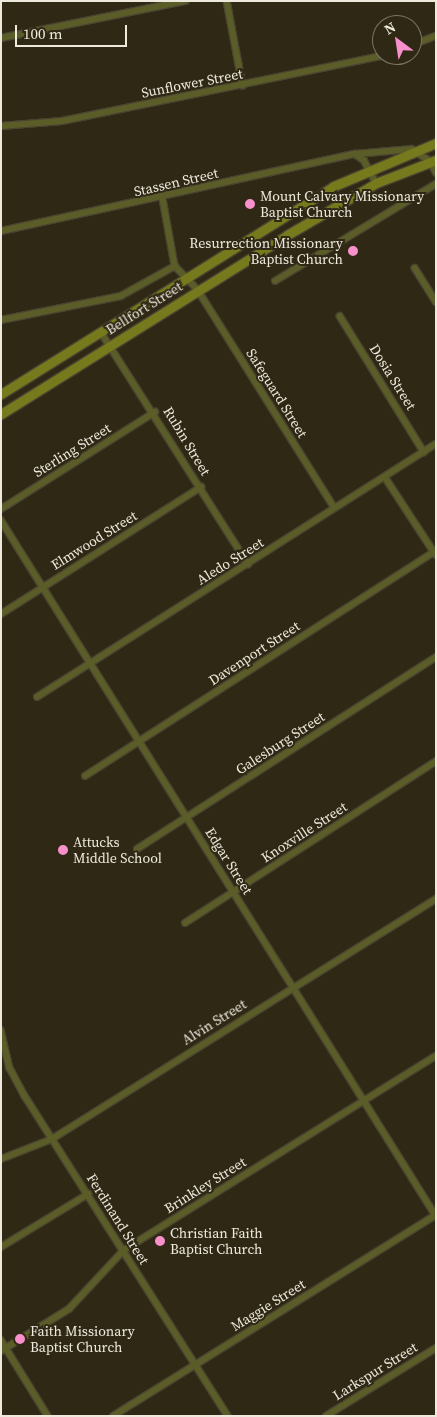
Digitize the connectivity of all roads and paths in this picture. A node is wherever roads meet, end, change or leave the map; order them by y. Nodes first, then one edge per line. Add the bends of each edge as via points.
1 (185, 1) edge
2 (227, 1) edge
3 (436, 36) edge
4 (1, 38) edge
5 (422, 41) edge
6 (372, 58) edge
7 (243, 86) junction
8 (1, 126) edge
9 (436, 143) edge
10 (412, 149) junction
11 (355, 154) junction
12 (433, 161) edge
13 (369, 168) junction
14 (436, 172) edge
15 (376, 183) junction
16 (436, 184) edge
17 (163, 199) junction
18 (279, 221) junction
19 (1, 231) edge
20 (287, 235) junction
21 (175, 266) junction
22 (415, 268) dead end
23 (186, 278) junction
24 (275, 281) dead end
25 (198, 290) junction
26 (436, 302) edge
27 (340, 316) dead end
28 (1, 320) edge
29 (101, 332) junction
30 (110, 346) junction
31 (1, 394) edge
32 (155, 412) junction
33 (1, 414) edge
34 (436, 444) edge
35 (424, 452) junction
36 (386, 477) junction
37 (201, 487) junction
38 (335, 508) junction
39 (1, 509) edge
40 (1, 520) edge
41 (435, 553) edge
42 (248, 564) junction
43 (43, 587) junction
44 (1, 614) edge
45 (436, 657) edge
46 (90, 662) junction
47 (37, 697) dead end
48 (140, 742) junction
49 (436, 761) edge
50 (85, 776) dead end
51 (187, 817) junction
52 (137, 849) dead end
53 (234, 892) junction
54 (436, 899) edge
55 (185, 923) dead end
56 (294, 987) junction
57 (1, 1030) edge
58 (2, 1037) edge
59 (436, 1056) edge
60 (364, 1100) junction
61 (52, 1139) junction
62 (1, 1159) edge
63 (88, 1194) junction
64 (436, 1215) edge
65 (1, 1247) edge
66 (124, 1250) junction
67 (1, 1340) edge
68 (436, 1348) edge
69 (4, 1350) edge
70 (196, 1365) junction
71 (48, 1416) edge
72 (113, 1416) edge
73 (228, 1416) edge
74 (326, 1416) edge

1 - 4 street
2 - 7 street
3 - 5 street
6 - 7 street, Sunflower Street
7 - 8 street, Sunflower Street via 62,121
9 - 10 main road, Bellfort Street
10 - 11 street, Stassen Street
10 - 12 street
10 - 13 main road, Bellfort Street
11 - 13 street
11 - 17 street, Stassen Street
12 - 14 street
12 - 15 main road, Bellfort Street
13 - 15 street
13 - 18 main road, Bellfort Street
15 - 20 main road, Bellfort Street
16 - 24 street
17 - 19 street, Stassen Street
17 - 21 street
18 - 20 main road
18 - 23 main road, Bellfort Street
20 - 25 main road, Bellfort Street
21 - 23 street, Safeguard Street
21 - 28 street via 121,296
22 - 26 street
23 - 25 street, Safeguard Street
23 - 29 main road, Bellfort Street
25 - 30 main road, Bellfort Street
25 - 38 street, Safeguard Street
27 - 35 street, Dosia Street
29 - 30 street, Rubin Street
29 - 31 main road, Bellfort Street
30 - 32 street, Rubin Street
30 - 33 main road, Bellfort Street
32 - 37 street, Rubin Street
32 - 39 street, Sterling Street
34 - 35 street, Aledo Street
35 - 36 street, Aledo Street
36 - 38 street, Aledo Street
36 - 41 street
37 - 42 street, Rubin Street
37 - 43 street, Elmwood Street
38 - 42 street, Aledo Street
40 - 43 street, Edgar Street
41 - 48 street, Davenport Street
42 - 46 street, Aledo Street
43 - 44 street, Elmwood Street
43 - 46 street, Edgar Street
45 - 51 street, Galesburg Street
46 - 47 street, Aledo Street
46 - 48 street, Edgar Street
48 - 50 street, Davenport Street
48 - 51 street, Edgar Street
49 - 53 street, Knoxville Street
51 - 52 street, Galesburg Street
51 - 53 street, Edgar Street
53 - 55 street, Knoxville Street
53 - 56 street, Edgar Street
54 - 56 street, Alvin Street
56 - 60 street, Edgar Street
56 - 61 street, Alvin Street
57 - 58 street, Ferdinand Street
58 - 61 street, Ferdinand Street via 17,1081
59 - 60 street, Brinkley Street
60 - 64 street, Edgar Street
60 - 66 street, Brinkley Street
61 - 62 street, Alvin Street
61 - 63 street, Ferdinand Street
63 - 65 street
63 - 66 street, Ferdinand Street
64 - 70 street, Maggie Street
66 - 69 street, Brinkley Street via 69,1309
66 - 70 street, Ferdinand Street
67 - 69 street
68 - 74 street, Larkspur Street
69 - 71 street
70 - 72 street, Maggie Street
70 - 73 street, Ferdinand Street

